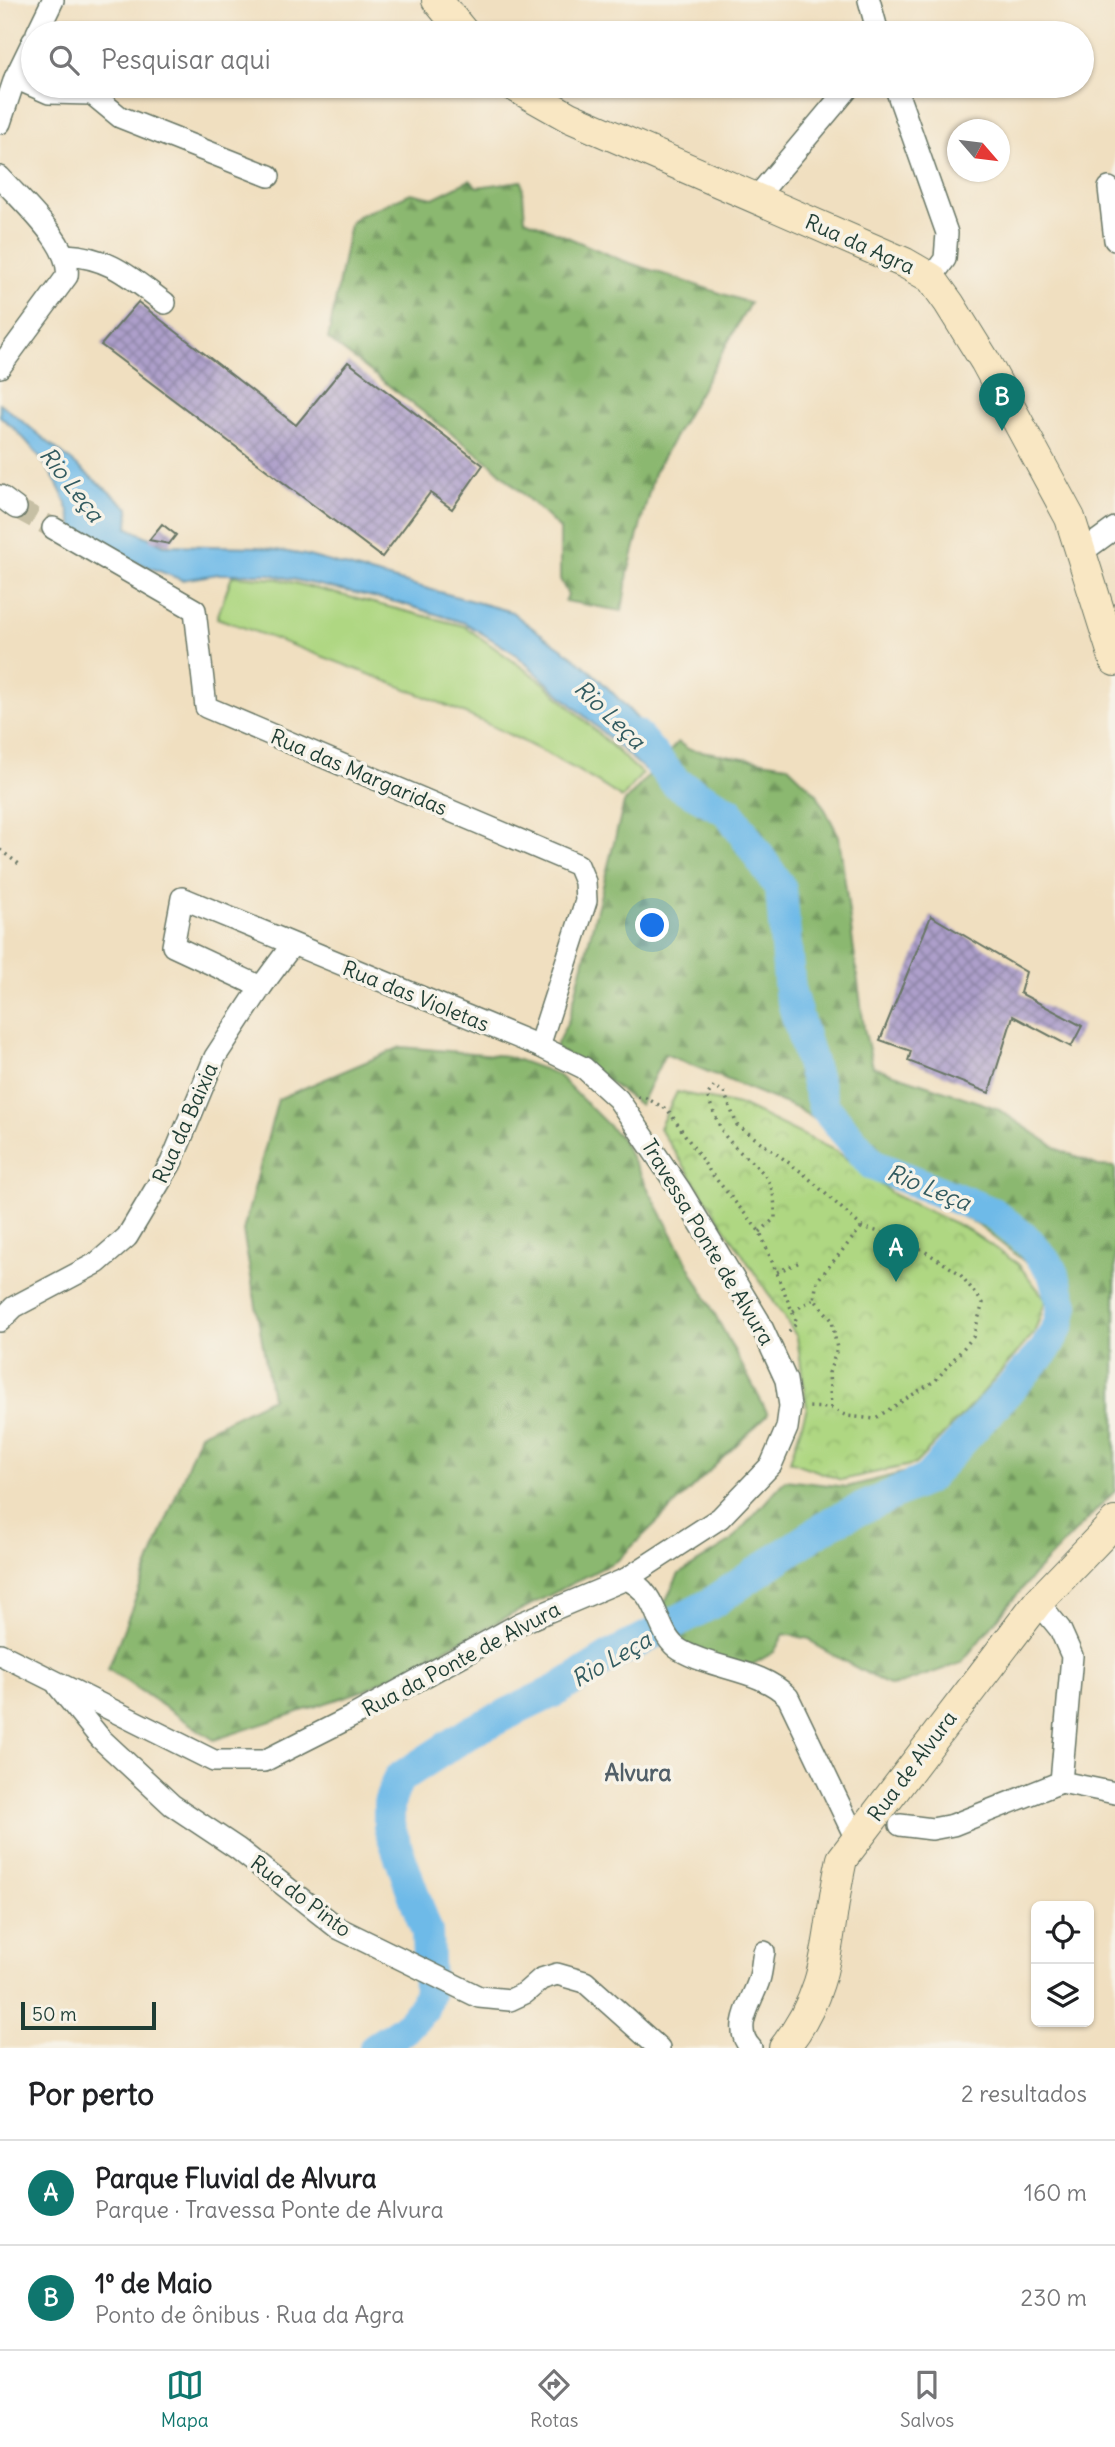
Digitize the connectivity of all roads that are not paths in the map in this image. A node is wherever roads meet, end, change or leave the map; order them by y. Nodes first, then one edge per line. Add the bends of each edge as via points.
1 (54, 0) edge
2 (437, 0) edge
3 (869, 0) edge
4 (43, 21) edge
5 (454, 21) edge
6 (875, 21) edge
7 (21, 66) edge
8 (15, 78) junction
9 (21, 81) edge
10 (97, 98) edge
11 (535, 98) edge
12 (840, 98) edge
13 (899, 98) edge
14 (0, 123) edge
15 (269, 176) dead end
16 (0, 177) edge
17 (1109, 188) dead end
18 (756, 198) junction
19 (1115, 240) edge
20 (66, 255) junction
21 (931, 278) junction
22 (165, 303) dead end
23 (0, 367) edge
24 (53, 528) tunnel mouth
25 (1115, 528) edge
26 (1082, 552) junction
27 (1115, 661) edge
28 (292, 945) junction
29 (261, 987) junction
30 (539, 1046) junction
31 (0, 1321) edge
32 (1115, 1522) edge
33 (626, 1578) junction
34 (1038, 1602) junction
35 (0, 1654) edge
36 (49, 1676) junction
37 (1061, 1782) junction
38 (1115, 1793) edge
39 (900, 1825) dead end
40 (856, 1839) junction
41 (764, 1952) dead end
42 (659, 2048) edge
43 (751, 2048) edge
44 (784, 2048) edge

1 - 4 street
2 - 5 main road
3 - 6 street
7 - 8 street
8 - 9 street
8 - 14 street
10 - 15 street via 120,117
11 - 18 main road, Rua da Agra
12 - 18 street
13 - 21 street via 947,233 945,259
16 - 20 street
17 - 19 street
18 - 21 main road, Rua da Agra
20 - 22 street via 92,256 107,263
20 - 23 street via 67,276
21 - 26 main road, Rua da Agra via 985,361 1070,518
24 - 30 street, Rua das Margaridas via 195,610 206,707 578,865 586,901
25 - 26 street
26 - 27 main road, Rua da Agra
28 - 29 street, Rua da Baixia
28 - 29 street, Rua das Violetas via 181,898 173,946
28 - 30 street, Rua das Violetas
29 - 31 street, Rua da Baixia via 215,1057 171,1164 127,1237 97,1263 14,1307
30 - 33 street, Travessa Ponte de Alvura via 584,1068 618,1099 680,1190 773,1347 786,1380 787,1428 771,1465 720,1518
32 - 34 main road, Rua de Alvura
33 - 36 street, Rua da Ponte de Alvura via 521,1623 264,1761 214,1761
33 - 40 street via 640,1584 677,1649 776,1684 788,1697
34 - 37 street via 1060,1629 1072,1656
34 - 40 main road, Rua de Alvura
35 - 36 street, Rua da Ponte de Alvura
36 - 42 street, Rua do Pinto via 101,1738 172,1805 238,1849 338,1928 479,1997 510,2000 541,1979 558,1974 585,1982
37 - 38 street
37 - 39 street via 953,1825 932,1829
40 - 44 main road, Rua de Alvura via 842,1859 832,1905 828,1960 815,1999
41 - 43 street via 759,1980 745,2011 744,2031

